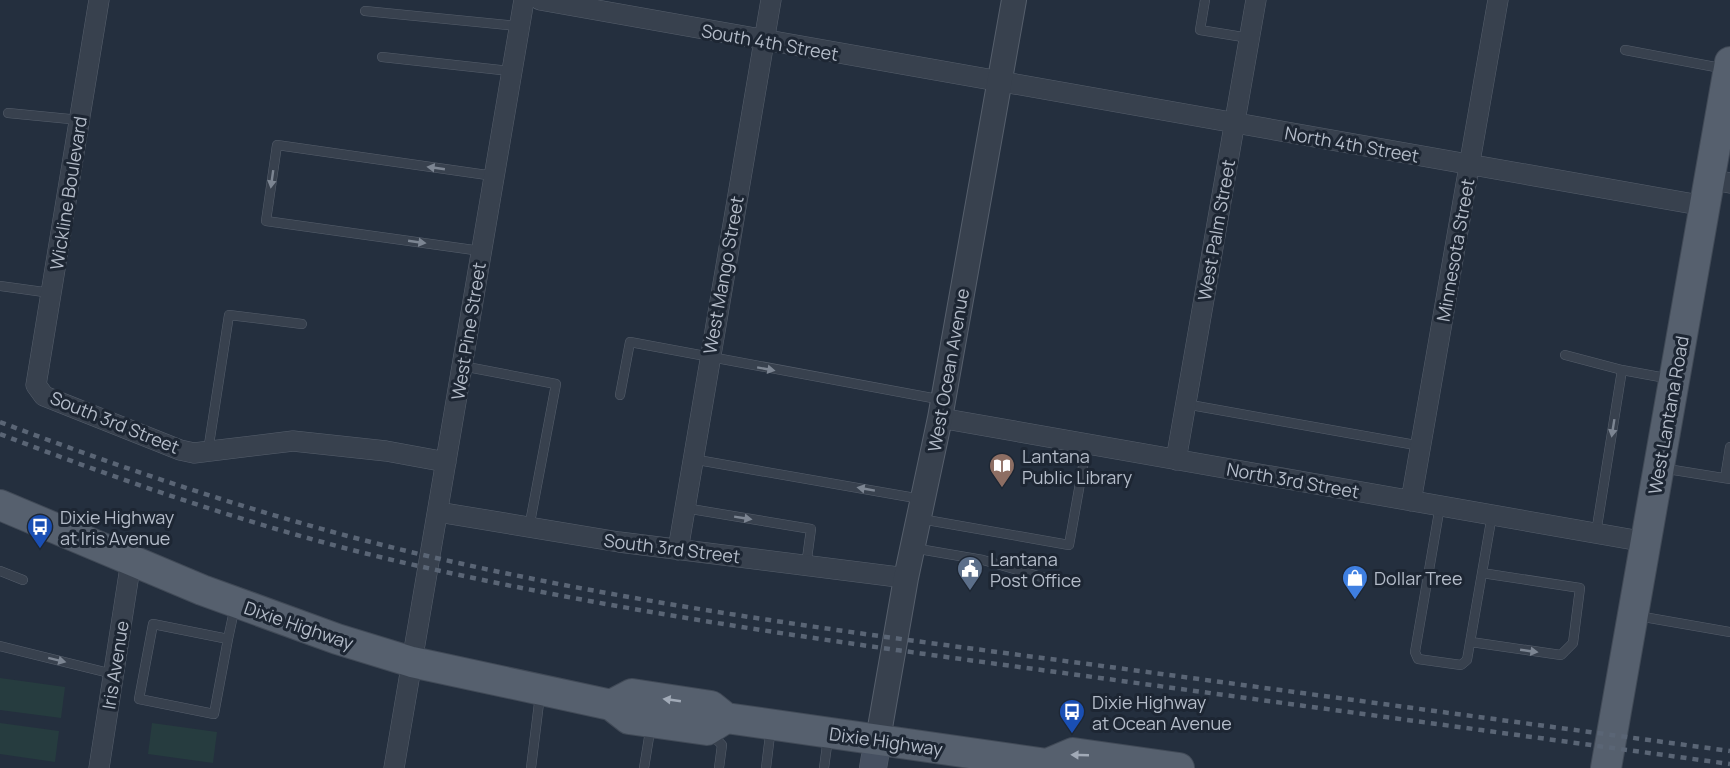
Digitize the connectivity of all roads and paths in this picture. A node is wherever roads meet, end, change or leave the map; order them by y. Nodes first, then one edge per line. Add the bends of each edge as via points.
1 (99, 0) edge
2 (524, 0) edge
3 (540, 0) edge
4 (771, 0) edge
5 (1014, 0) edge
6 (1205, 0) edge
7 (1256, 0) edge
8 (1498, 0) edge
9 (364, 11) dead end
10 (518, 26) junction
11 (1249, 38) junction
12 (764, 41) junction
13 (1625, 50) dead end
14 (382, 57) dead end
15 (1729, 66) edge
16 (510, 72) junction
17 (999, 82) junction
18 (8, 113) dead end
19 (80, 120) junction
20 (1234, 123) junction
21 (1470, 165) junction
22 (494, 176) junction
23 (1715, 190) edge
24 (481, 251) junction
25 (0, 286) edge
26 (51, 293) junction
27 (302, 324) dead end
28 (1565, 355) dead end
29 (709, 357) junction
30 (462, 366) junction
31 (1622, 370) junction
32 (1674, 379) junction
33 (36, 385) joint
34 (620, 395) dead end
35 (1185, 404) junction
36 (942, 409) junction
37 (1087, 444) junction
38 (1420, 446) junction
39 (1730, 447) edge
40 (208, 451) junction
41 (692, 459) junction
42 (1176, 460) junction
43 (446, 462) junction
44 (1659, 468) junction
45 (1727, 479) edge
46 (1411, 501) junction
47 (0, 505) edge
48 (1440, 506) junction
49 (685, 508) junction
50 (921, 509) junction
51 (438, 512) junction
52 (1492, 515) junction
53 (530, 528) junction
54 (1596, 533) junction
55 (1646, 542) junction
56 (913, 548) junction
57 (678, 550) junction
58 (131, 561) junction
59 (807, 566) junction
60 (1482, 573) junction
61 (1, 574) edge
62 (906, 578) junction
63 (1045, 578) dead end
64 (23, 580) dead end
65 (235, 604) junction
66 (1633, 615) junction
67 (1730, 632) edge
68 (228, 639) junction
69 (1471, 642) junction
70 (0, 646) edge
71 (412, 662) junction
72 (113, 674) junction
73 (541, 690) junction
74 (611, 705) junction
75 (651, 723) junction
76 (716, 724) junction
77 (771, 724) junction
78 (828, 732) junction
79 (878, 739) junction
80 (1050, 766) edge
81 (99, 768) edge
82 (394, 768) edge
83 (531, 768) edge
84 (644, 768) edge
85 (719, 768) edge
86 (766, 768) edge
87 (824, 768) edge
88 (873, 768) edge
89 (1179, 768) edge
90 (1606, 768) edge

1 - 19 street, Wickline Boulevard
2 - 10 street, West Pine Street
3 - 12 street, South 4th Street
4 - 12 street, West Mango Street
5 - 17 street, West Ocean Avenue
6 - 11 lane via 1200,30
7 - 11 street, West Palm Street
8 - 21 street, Minnesota Street
9 - 10 lane
10 - 16 street, West Pine Street
11 - 20 street, West Palm Street
12 - 17 street, South 4th Street
12 - 29 street, West Mango Street
13 - 15 lane
14 - 16 lane
15 - 23 main road, West Lantana Road
16 - 22 street, West Pine Street
17 - 20 street, North 4th Street
17 - 36 street, West Ocean Avenue
18 - 19 lane
19 - 26 street, Wickline Boulevard
20 - 21 street, North 4th Street
20 - 35 street, West Palm Street
21 - 23 street, North 4th Street
21 - 38 street, Minnesota Street
22 - 24 street, West Pine Street
22 -> 24 lane via 277,145 266,221
23 - 32 main road, West Lantana Road
24 - 30 street, West Pine Street
25 - 26 lane
26 - 33 street, Wickline Boulevard
27 - 40 lane via 229,315
28 - 31 lane
29 - 34 lane via 630,342
29 -> 36 lane
29 - 41 street, West Mango Street
30 - 43 street, West Pine Street
30 - 53 lane via 556,384
31 - 32 lane
31 -> 54 lane
32 - 44 main road, West Lantana Road
33 - 40 street, South 3rd Street via 44,396 180,450
35 - 38 lane
35 - 42 street, West Palm Street
36 - 37 street, North 3rd Street
36 - 50 street, West Ocean Avenue
37 - 42 street, North 3rd Street
37 - 50 lane via 1069,545
38 - 46 street, Minnesota Street
39 - 45 lane
40 - 43 street, South 3rd Street via 292,441
41 - 49 street, West Mango Street
50 -> 41 lane
42 - 46 street, North 3rd Street
43 - 51 street, West Pine Street
44 - 45 lane
44 - 55 main road, West Lantana Road
46 - 48 street, North 3rd Street
47 - 58 main road, Dixie Highway
48 - 52 street, North 3rd Street
48 - 69 lane via 1415,652 1418,659 1461,665 1467,660
49 - 57 street, West Mango Street
49 -> 59 lane via 811,529
50 - 56 street, West Ocean Avenue
51 - 53 street, South 3rd Street
51 - 71 street, West Pine Street
52 - 54 street, North 3rd Street
52 - 60 lane
53 - 57 street, South 3rd Street
54 - 55 street, North 3rd Street
55 - 66 main road, West Lantana Road
56 - 62 street, West Ocean Avenue
56 - 63 lane via 983,560
57 - 59 street, South 3rd Street
58 - 65 main road, Dixie Highway
58 - 72 street, Iris Avenue
59 - 62 street, South 3rd Street
60 - 69 lane
69 -> 60 lane via 1561,655 1573,643 1580,588
61 - 64 lane
62 - 79 street, West Ocean Avenue
65 - 68 lane
65 - 71 main road, Dixie Highway
66 - 67 lane
66 - 90 main road, West Lantana Road
68 - 68 lane via 214,714 138,699 153,624
70 -> 72 lane
71 - 73 main road, Dixie Highway
71 - 82 street, West Pine Street
72 - 81 street, Iris Avenue
73 - 74 main road, Dixie Highway
73 - 83 lane
74 - 75 main road, Dixie Highway via 629,719
76 -> 74 main road, Dixie Highway via 711,706 632,694
75 - 76 main road, Dixie Highway
75 - 84 lane
76 - 77 main road, Dixie Highway
76 - 85 lane via 722,745
77 - 78 main road, Dixie Highway
77 - 86 lane
78 - 79 main road, Dixie Highway
78 - 87 lane
79 - 80 main road, Dixie Highway
79 - 88 main road
89 -> 80 main road, Dixie Highway via 1073,753

